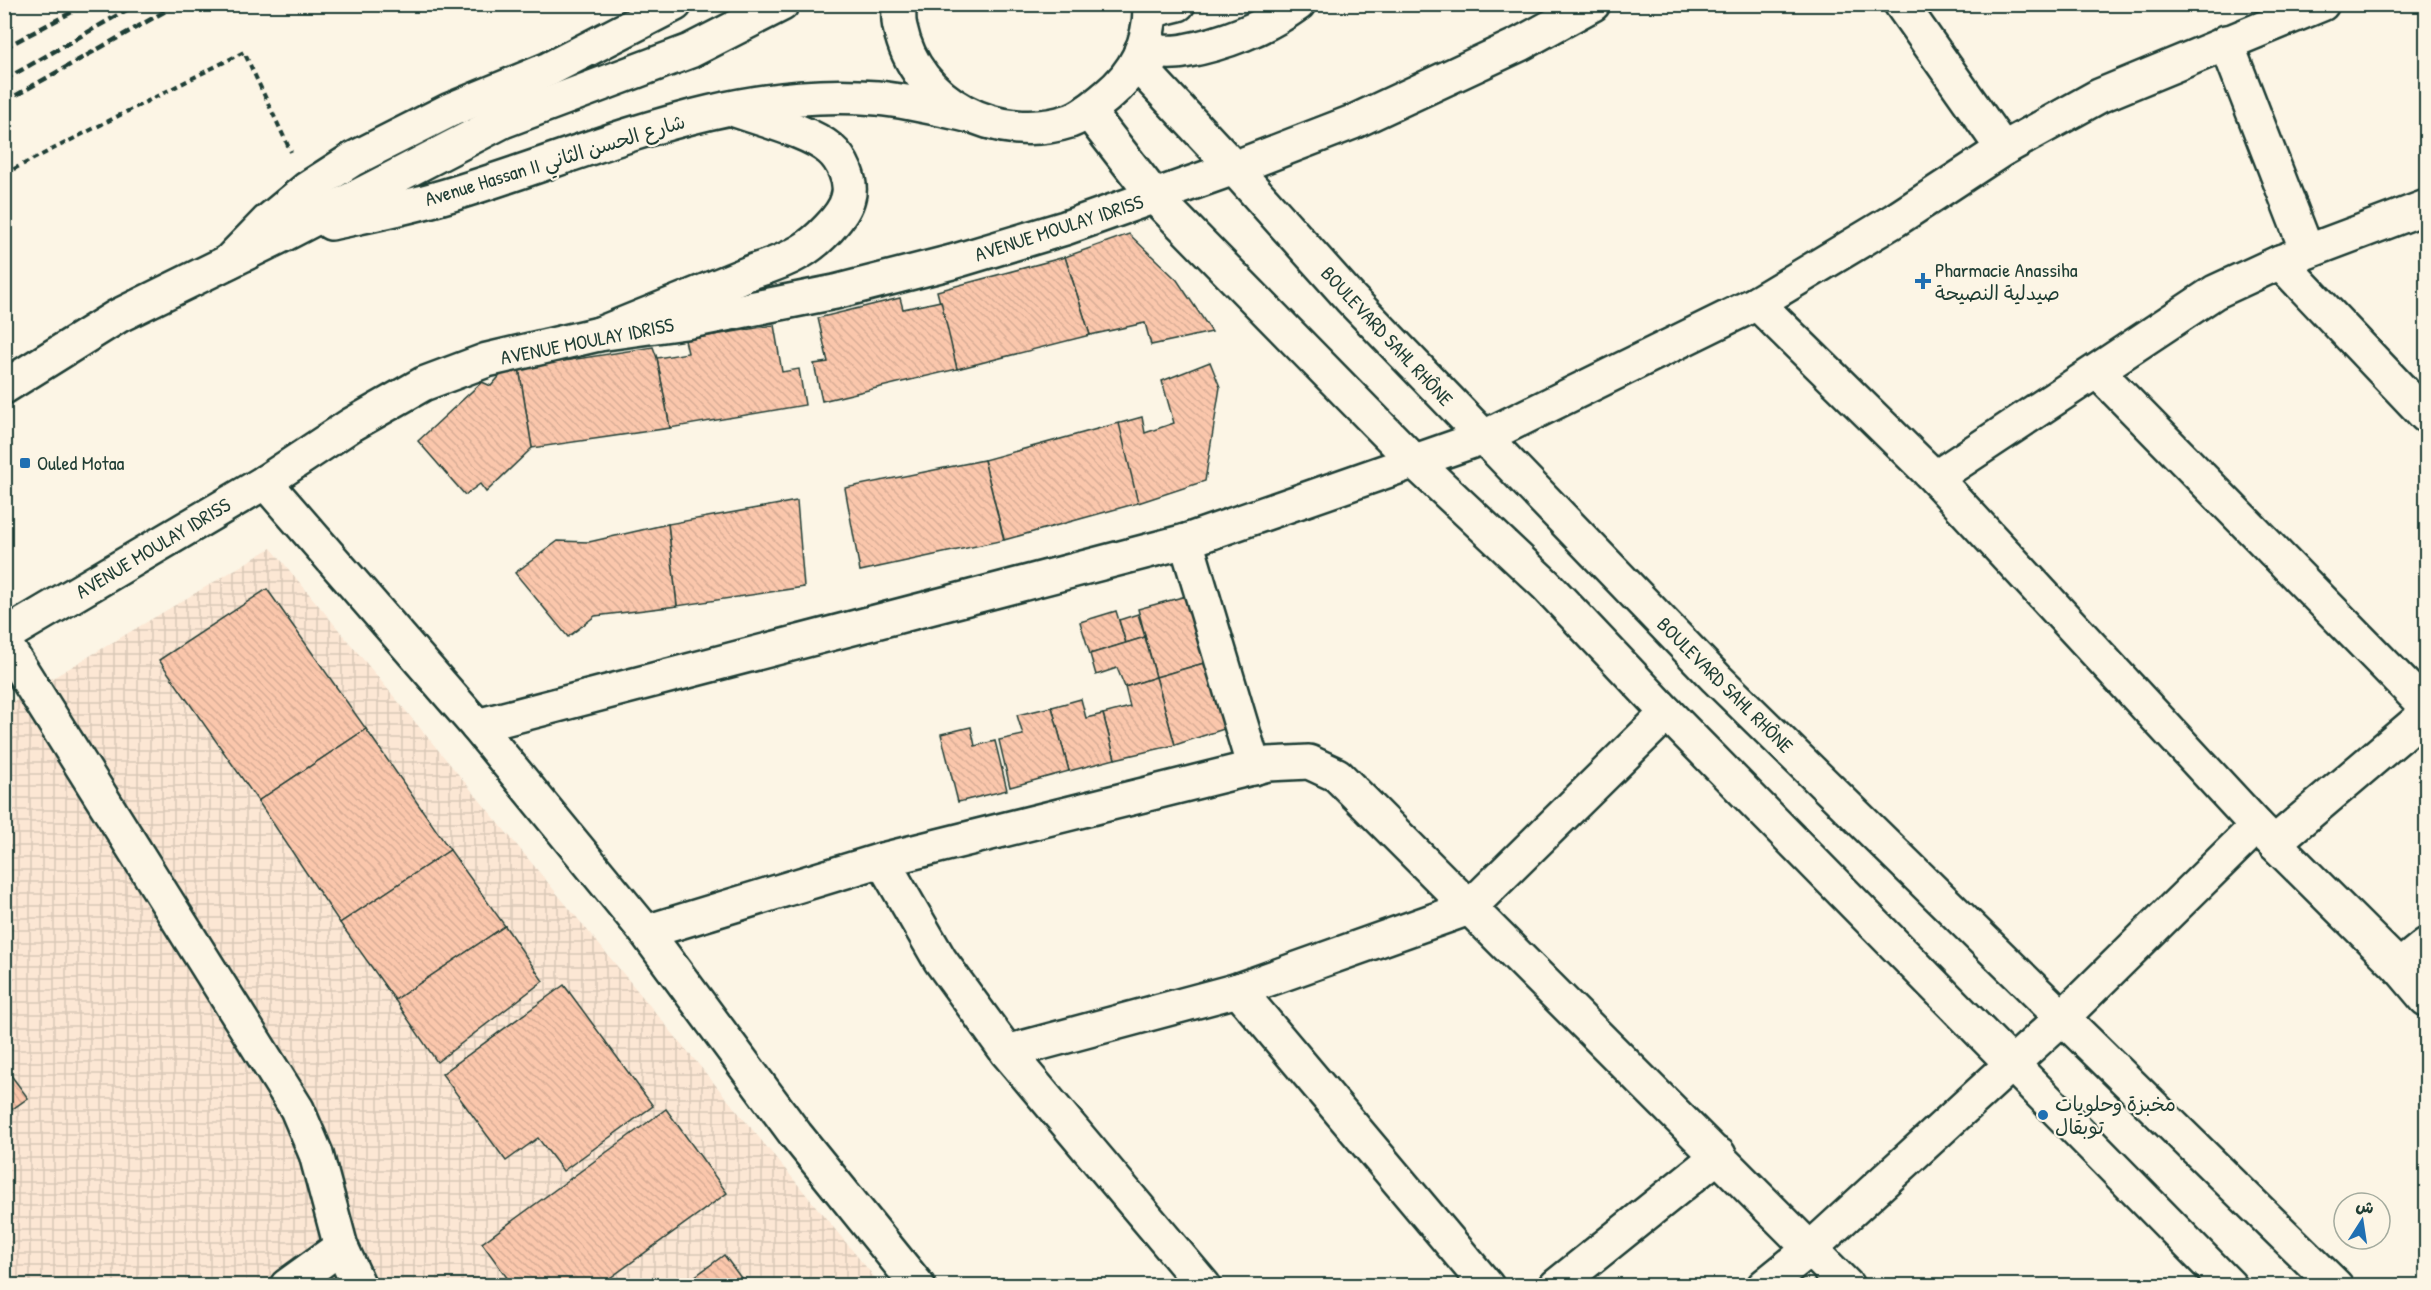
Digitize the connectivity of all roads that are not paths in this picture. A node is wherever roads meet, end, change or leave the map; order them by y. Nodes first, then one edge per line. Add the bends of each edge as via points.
1 (675, 4) edge
2 (782, 4) edge
3 (899, 4) edge
4 (1298, 4) edge
5 (1593, 4) edge
6 (1901, 4) edge
7 (2322, 4) edge
8 (1160, 7) edge
9 (2226, 42) junction
10 (1139, 57) junction
11 (731, 108) junction
12 (1088, 111) junction
13 (971, 116) junction
14 (2003, 149) junction
15 (1234, 168) junction
16 (1154, 196) junction
17 (2427, 207) edge
18 (283, 235) junction
19 (2293, 257) junction
20 (229, 261) junction
21 (1757, 303) junction
22 (599, 334) junction
23 (2098, 372) junction
24 (4, 387) edge
25 (2427, 416) edge
26 (1484, 437) junction
27 (1415, 462) junction
28 (1935, 478) junction
29 (265, 482) junction
30 (1186, 541) junction
31 (4, 636) edge
32 (4, 642) edge
33 (2427, 707) edge
34 (1666, 713) junction
35 (2427, 714) edge
36 (477, 726) junction
37 (1254, 768) junction
38 (2266, 834) junction
39 (882, 860) junction
40 (1469, 908) junction
41 (646, 932) junction
42 (2427, 945) edge
43 (2398, 967) junction
44 (1238, 990) junction
45 (2427, 999) edge
46 (2064, 1016) junction
47 (1007, 1052) junction
48 (2010, 1064) junction
49 (1719, 1155) junction
50 (341, 1247) junction
51 (1810, 1249) junction
52 (287, 1286) edge
53 (359, 1286) edge
54 (918, 1286) edge
55 (1204, 1286) edge
56 (1487, 1286) edge
57 (1556, 1286) edge
58 (1764, 1286) edge
59 (1847, 1286) edge
60 (2230, 1286) edge
61 (2336, 1286) edge

1 - 20 main road via 549,69 450,110 353,159 308,188
2 - 18 main road, Avenue Hassan II شارع الحسن الثاني via 690,51 503,121
3 - 13 main road via 900,27 914,63 938,94
4 - 10 main road via 1224,41 1182,52
5 - 15 main road, AVENUE MOULAY IDRISS via 1520,44 1353,122
6 - 14 main road
7 - 9 main road
8 - 10 main road
9 - 14 main road via 2099,96
9 - 19 main road
10 - 12 main road via 1122,83
10 - 15 main road, BOULEVARD SAHL RHÔNE
11 - 13 main road, Avenue Hassan II شارع الحسن الثاني via 780,100 866,98
11 - 18 main road, Avenue Hassan II شارع الحسن الثاني via 639,130 441,197
11 - 22 main road via 819,141 832,150 846,173 849,198 823,235 780,264
12 - 13 main road via 1071,120 1037,128 1003,127
12 - 16 main road
14 - 21 main road
15 - 16 main road, AVENUE MOULAY IDRISS
15 - 26 main road, BOULEVARD SAHL RHÔNE via 1351,299
16 - 22 main road, AVENUE MOULAY IDRISS via 1065,228 835,292 685,322
16 - 27 main road
17 - 19 main road
18 - 20 main road, Avenue Hassan II شارع الحسن الثاني
19 - 23 main road via 2215,292
19 - 25 main road
20 - 24 main road, Avenue Hassan II شارع الحسن الثاني via 118,316
21 - 26 main road
21 - 28 main road
22 - 29 main road, AVENUE MOULAY IDRISS via 488,360 423,384 351,425
23 - 28 main road
23 - 33 main road
26 - 27 main road
26 - 46 main road, BOULEVARD SAHL RHÔNE via 1716,678
27 - 30 main road
27 - 34 main road via 1546,585
28 - 38 main road
29 - 31 main road, AVENUE MOULAY IDRISS
29 - 36 main road
30 - 36 main road
30 - 37 main road
32 - 50 main road via 297,1109 316,1154
34 - 40 main road
34 - 48 main road
35 - 38 main road
36 - 41 main road
37 - 39 main road
37 - 40 main road via 1309,762 1338,775
38 - 43 main road
38 - 46 main road
39 - 41 main road
39 - 47 main road via 940,960
40 - 44 main road
40 - 49 main road
41 - 54 main road via 796,1135
42 - 43 main road
43 - 45 main road
44 - 47 main road
44 - 56 main road
46 - 48 main road
46 - 61 main road, BOULEVARD SAHL RHÔNE
47 - 55 main road
48 - 51 main road
48 - 60 main road
49 - 51 main road
49 - 57 main road
50 - 52 main road
50 - 53 main road
51 - 58 main road
51 - 59 main road

